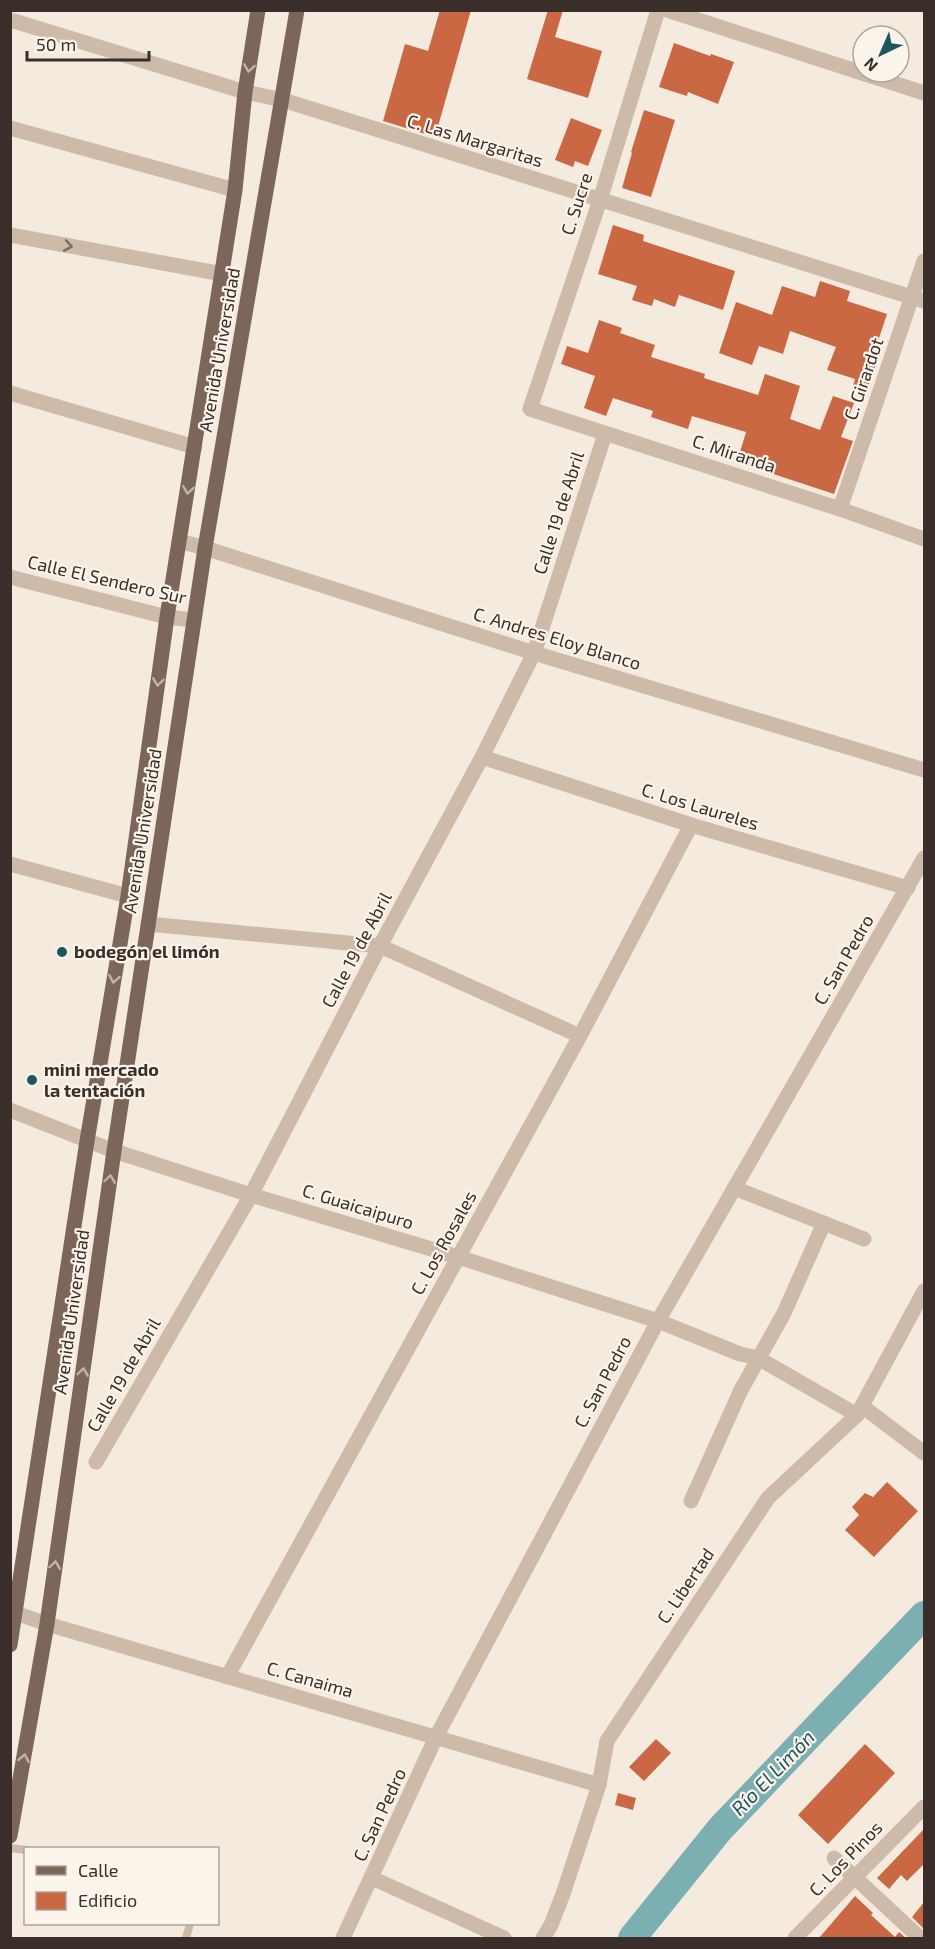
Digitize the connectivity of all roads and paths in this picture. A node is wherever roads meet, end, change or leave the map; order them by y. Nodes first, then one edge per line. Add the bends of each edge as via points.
1 (258, 10) edge
2 (297, 10) edge
3 (658, 10) edge
4 (667, 10) edge
5 (14, 20) edge
6 (245, 92) junction
7 (924, 93) edge
8 (283, 100) junction
9 (10, 128) edge
10 (235, 190) junction
11 (600, 200) junction
12 (10, 235) edge
13 (924, 261) edge
14 (223, 274) junction
15 (918, 299) edge
16 (10, 393) edge
17 (530, 409) joint
18 (605, 434) junction
19 (195, 447) junction
20 (840, 509) junction
21 (924, 539) edge
22 (179, 541) junction
23 (206, 548) junction
24 (10, 577) edge
25 (167, 617) junction
26 (194, 620) junction
27 (534, 653) junction
28 (482, 757) junction
29 (924, 770) edge
30 (691, 825) junction
31 (924, 858) edge
32 (10, 864) edge
33 (908, 888) junction
34 (128, 896) junction
35 (148, 924) junction
36 (380, 946) junction
37 (580, 1036) junction
38 (10, 1110) edge
39 (87, 1141) junction
40 (114, 1151) junction
41 (734, 1188) junction
42 (250, 1195) junction
43 (824, 1223) junction
44 (864, 1239) dead end
45 (458, 1257) junction
46 (924, 1291) edge
47 (658, 1321) junction
48 (758, 1358) junction
49 (860, 1411) junction
50 (924, 1453) edge
51 (96, 1462) dead end
52 (691, 1501) dead end
53 (13, 1612) edge
54 (46, 1624) junction
55 (10, 1645) edge
56 (227, 1677) junction
57 (436, 1737) junction
58 (599, 1785) junction
59 (924, 1807) edge
60 (10, 1836) edge
61 (834, 1858) dead end
62 (372, 1878) junction
63 (856, 1878) junction
64 (343, 1938) edge
65 (504, 1938) edge
66 (543, 1938) edge
67 (795, 1938) edge
68 (920, 1938) edge

1 -> 6 main road, Avenida Universidad
2 - 8 main road, Avenida Universidad
3 - 11 street, C. Sucre
4 - 7 street
5 - 6 street, C. Las Margaritas
6 - 8 street, C. Las Margaritas
6 - 10 main road, Avenida Universidad
8 - 11 street, C. Las Margaritas
8 - 23 main road, Avenida Universidad
9 - 10 street
10 - 14 main road, Avenida Universidad
11 - 15 street, C. Las Margaritas
11 - 17 street, C. Sucre
12 -> 14 street
13 - 15 street, C. Girardot
14 - 19 main road, Avenida Universidad
15 - 20 street, C. Girardot
16 - 19 street
17 - 18 street, C. Miranda
18 - 20 street, C. Miranda
18 - 27 street, Calle 19 de Abril
19 -> 22 main road, Avenida Universidad
20 - 21 street, C. Miranda
22 - 23 street, C. Andres Eloy Blanco
22 - 25 main road, Avenida Universidad
23 - 26 main road, Avenida Universidad
23 - 27 street, C. Andres Eloy Blanco
24 - 25 street, Calle El Sendero Sur
25 - 26 street, Calle El Sendero Sur
25 -> 34 main road, Avenida Universidad
26 - 35 main road, Avenida Universidad
27 - 28 street, Calle 19 de Abril
27 - 29 street, C. Andres Eloy Blanco
28 - 30 street, C. Los Laureles
28 - 36 street, Calle 19 de Abril
30 - 33 street, C. Los Laureles
30 - 37 street, C. Los Rosales
31 - 33 street, C. San Pedro
32 - 34 street
33 - 41 street, C. San Pedro
34 -> 39 main road, Avenida Universidad
35 - 36 street
35 - 40 main road, Avenida Universidad
36 - 37 street
36 - 42 street, Calle 19 de Abril
37 - 45 street, C. Los Rosales
38 - 39 street, C. Guaicaipuro
39 - 40 street, C. Guaicaipuro
39 - 53 main road, Avenida Universidad
40 - 42 street, C. Guaicaipuro
54 -> 40 main road, Avenida Universidad
41 - 43 street
41 - 47 street, C. San Pedro
42 - 45 street, C. Guaicaipuro
42 - 51 street, Calle 19 de Abril
43 - 44 street
43 - 48 street
45 - 47 street, C. Guaicaipuro
45 - 56 street, C. Los Rosales
46 - 49 street, C. Libertad
47 - 48 street, C. Guaicaipuro
47 - 57 street, C. San Pedro
48 - 49 street, C. Guaicaipuro
48 - 52 street
49 - 50 street, C. Guaicaipuro
49 - 58 street, C. Libertad via 768,1498 607,1741
53 - 54 street, C. Canaima
53 - 55 main road, Avenida Universidad
54 - 56 street, C. Canaima
60 -> 54 main road, Avenida Universidad
56 - 57 street, C. Canaima
57 - 58 street, C. Canaima
57 - 62 street, C. San Pedro
58 - 66 street, C. Libertad via 563,1894
59 - 63 street, C. Los Pinos
61 - 63 street
62 - 64 street, C. San Pedro
62 - 65 street
63 - 67 street, C. Los Pinos
63 - 68 street

